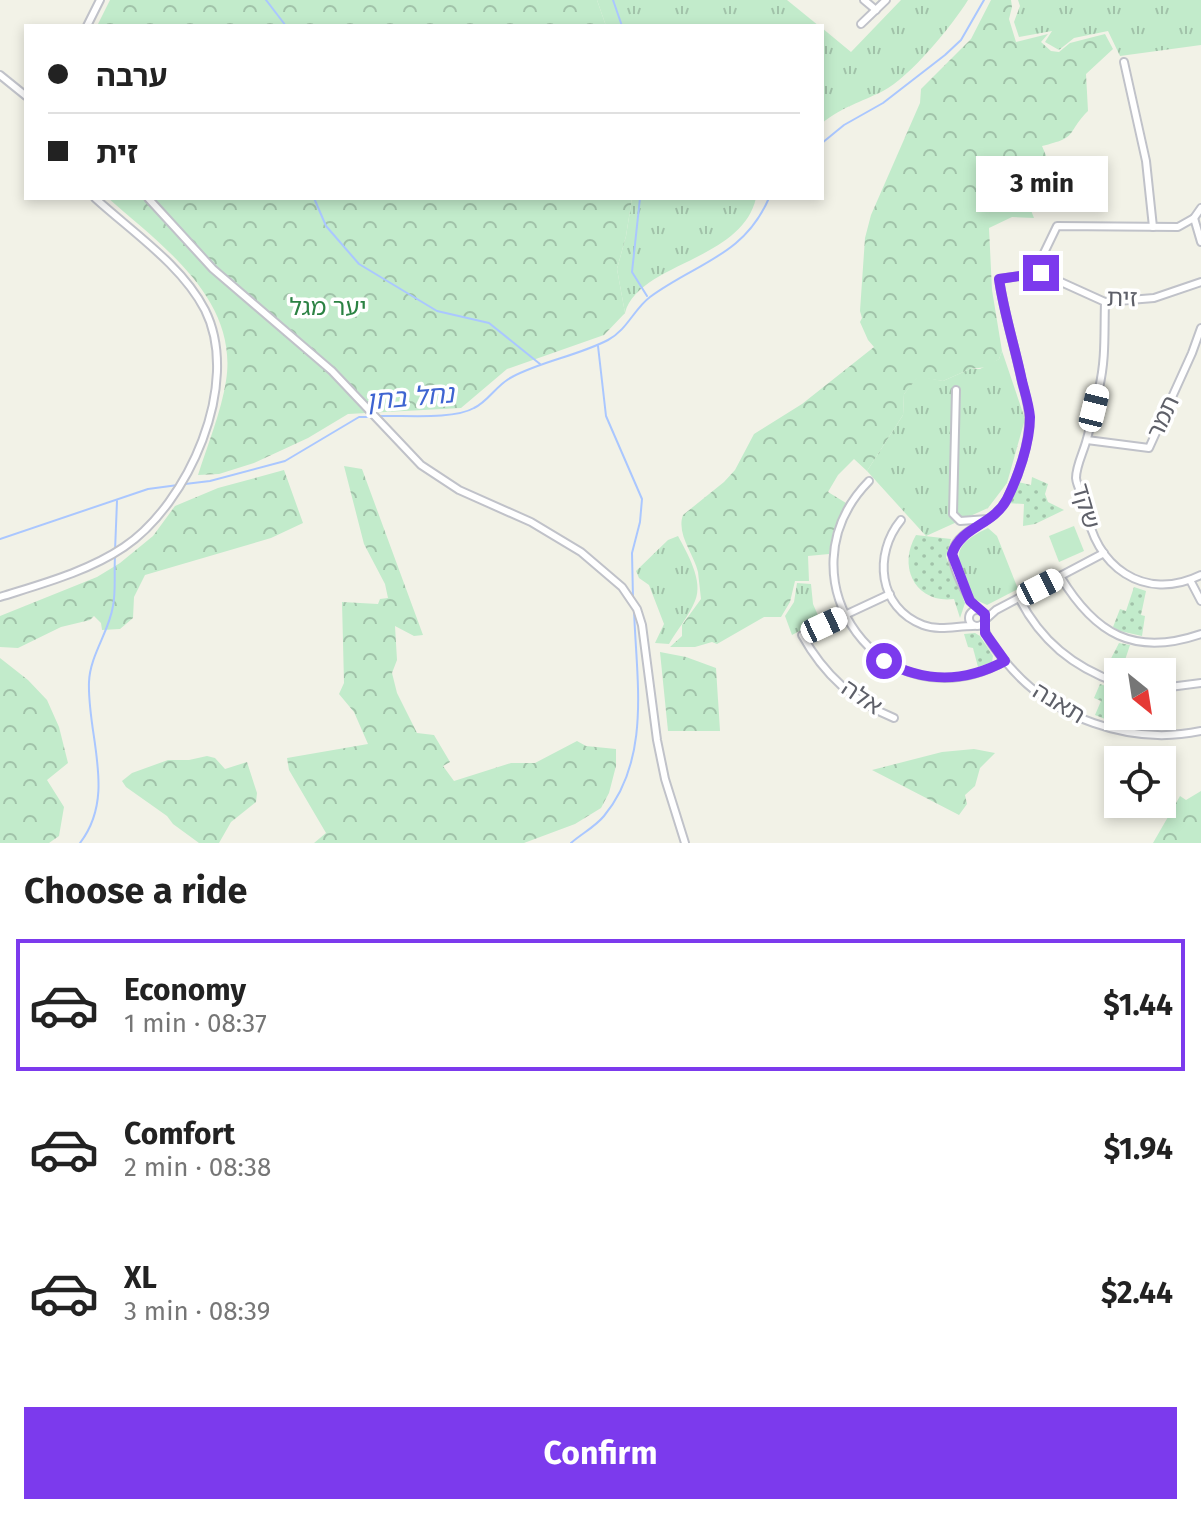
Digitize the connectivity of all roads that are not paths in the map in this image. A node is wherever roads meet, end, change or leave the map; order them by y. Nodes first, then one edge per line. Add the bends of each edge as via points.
1 (100, 0) edge
2 (864, 0) edge
3 (886, 0) edge
4 (876, 10) junction
5 (88, 24) edge
6 (861, 24) dead end
7 (1124, 62) dead end
8 (0, 75) edge
9 (24, 94) edge
10 (97, 200) edge
11 (150, 200) edge
12 (1201, 208) edge
13 (1194, 218) junction
14 (1153, 227) junction
15 (1201, 242) edge
16 (1041, 273) junction
17 (1201, 282) edge
18 (1105, 302) junction
19 (1201, 328) edge
20 (1192, 353) junction
21 (1201, 355) edge
22 (956, 390) dead end
23 (1087, 440) junction
24 (869, 481) dead end
25 (991, 519) junction
26 (901, 520) dead end
27 (1104, 553) junction
28 (1201, 575) edge
29 (1060, 576) junction
30 (1190, 580) junction
31 (890, 594) junction
32 (0, 597) edge
33 (1019, 598) junction
34 (970, 601) junction
35 (1201, 601) edge
36 (845, 615) junction
37 (970, 615) junction
38 (980, 620) junction
39 (954, 627) junction
40 (1201, 634) edge
41 (1005, 661) junction
42 (1104, 677) edge
43 (1201, 683) edge
44 (1176, 686) edge
45 (894, 718) dead end
46 (1201, 731) edge
47 (685, 843) edge

1 - 5 street
2 - 4 street
3 - 4 street
4 - 6 street
7 - 14 street via 1146,161
8 - 9 street
10 - 32 street via 166,261 204,308 217,362 207,425 185,477 144,531 125,547
11 - 47 street via 213,269 332,371 421,465 459,490 555,535 622,587 642,625 657,740
12 - 13 street
13 - 14 street via 1178,227
13 - 15 street
14 - 16 street via 1057,226
16 - 18 street, זית
16 - 25 street, תאנה via 999,279 1029,423 1013,486
17 - 18 street, זית via 1154,298
18 - 23 street, שקד via 1105,358
19 - 20 street, תמר
20 - 21 street
20 - 23 street, תמר via 1149,448
22 - 25 street via 953,514 960,521
23 - 27 street, שקד via 1076,479 1087,522
24 - 36 street via 847,508 836,540 834,579
25 - 34 street, תאנה via 963,536 952,554
26 - 31 street via 883,552
27 - 29 street
27 - 30 street, שקד via 1121,571 1151,585
28 - 30 street, שקד
29 - 33 street
29 - 40 street via 1084,611 1121,637 1166,642
30 - 35 street
31 - 36 street
31 - 39 street via 916,622
33 - 38 street
33 - 42 street via 1055,648
34 - 37 street, תאנה
34 - 38 street, תאנה
36 - 41 street via 875,654 914,674 963,677
36 - 45 street, אלה via 802,635 847,691
37 - 38 street
37 - 38 street
37 - 39 street
38 - 39 street
38 - 41 street, תאנה
41 - 46 street, תאנה via 1045,698 1090,722 1140,734
43 - 44 street

